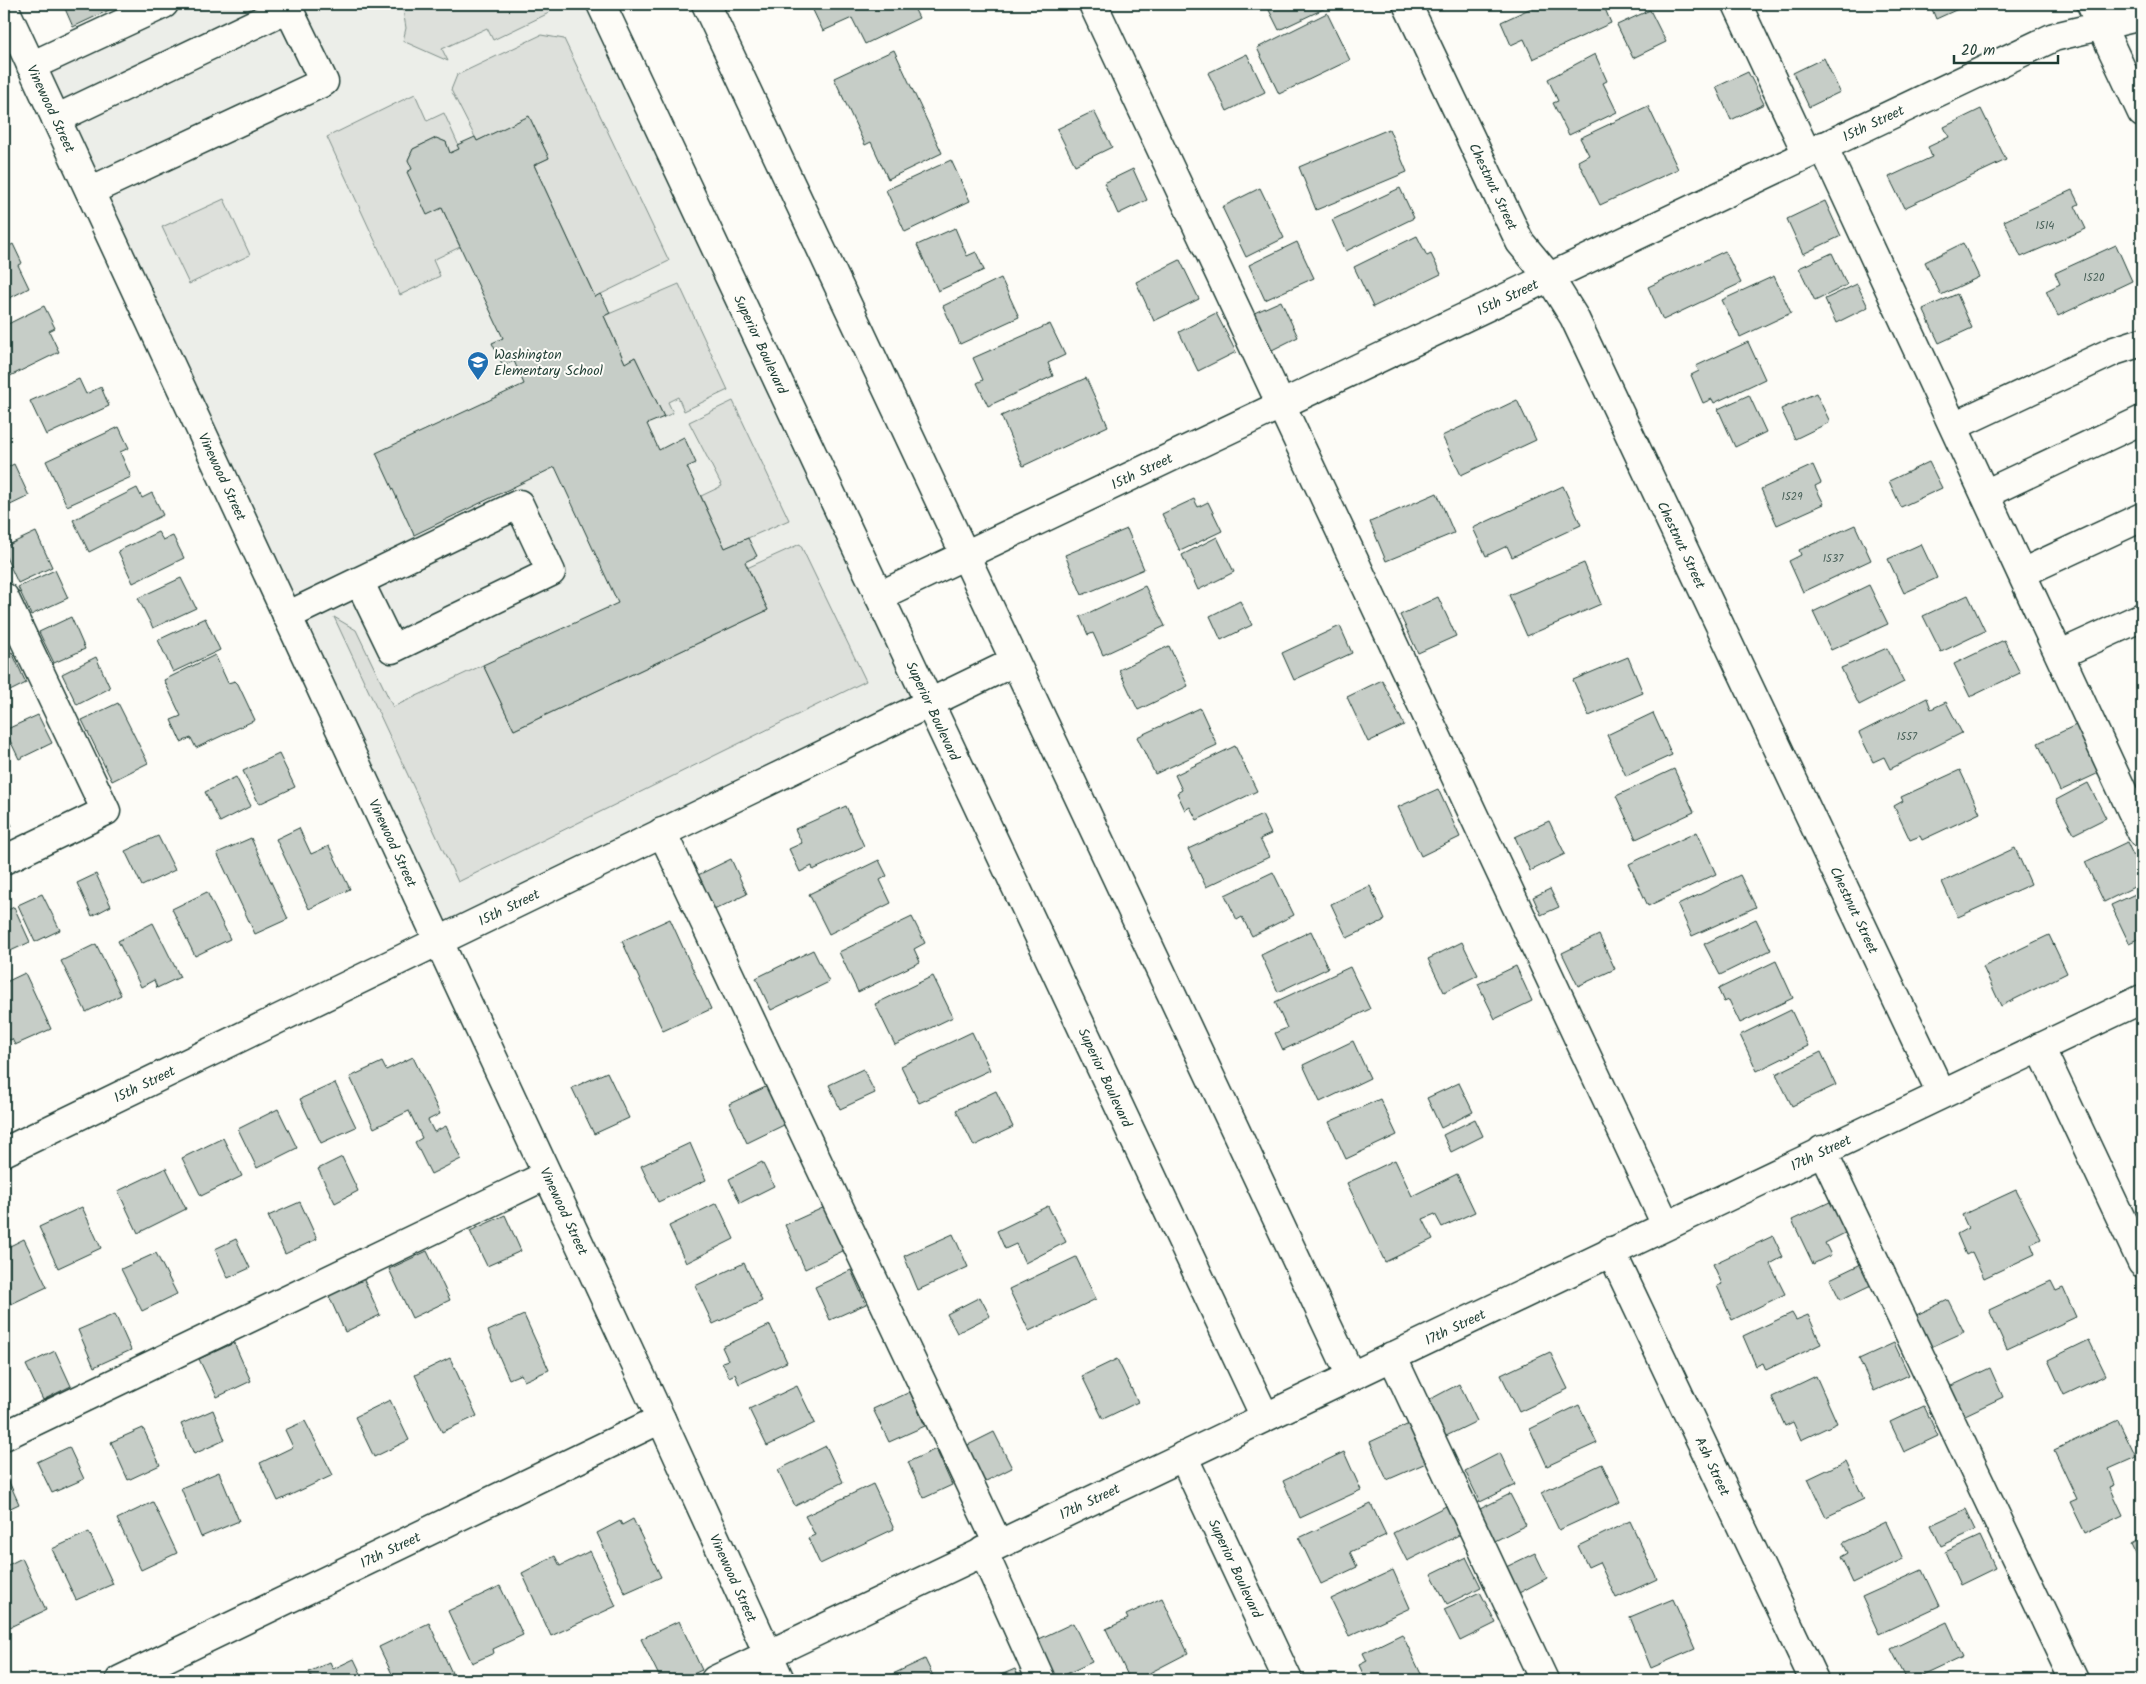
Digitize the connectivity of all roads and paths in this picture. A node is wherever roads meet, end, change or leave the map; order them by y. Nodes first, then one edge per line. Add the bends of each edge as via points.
1 (164, 4) edge
2 (601, 4) edge
3 (706, 4) edge
4 (1093, 4) edge
5 (1407, 4) edge
6 (1737, 4) edge
7 (4, 7) edge
8 (2096, 15) edge
9 (2142, 16) edge
10 (31, 66) junction
11 (2142, 113) edge
12 (56, 119) junction
13 (1815, 150) junction
14 (90, 191) junction
15 (1549, 277) junction
16 (2142, 342) edge
17 (1281, 405) junction
18 (2142, 420) edge
19 (1954, 426) junction
20 (1985, 494) junction
21 (2142, 517) edge
22 (965, 556) junction
23 (2022, 573) junction
24 (359, 581) junction
25 (879, 596) junction
26 (4, 597) edge
27 (286, 616) junction
28 (2142, 617) edge
29 (2061, 654) junction
30 (1014, 662) junction
31 (929, 702) junction
32 (662, 832) junction
33 (2142, 832) edge
34 (4, 860) edge
35 (439, 942) junction
36 (2142, 998) edge
37 (2040, 1047) junction
38 (1941, 1093) junction
39 (1822, 1150) junction
40 (4, 1152) edge
41 (547, 1175) junction
42 (1666, 1225) junction
43 (1611, 1251) junction
44 (2142, 1263) edge
45 (1392, 1356) junction
46 (1351, 1376) junction
47 (1265, 1417) junction
48 (661, 1419) junction
49 (4, 1436) edge
50 (1183, 1456) junction
51 (990, 1548) junction
52 (775, 1668) edge
53 (120, 1680) edge
54 (715, 1680) edge
55 (1041, 1680) edge
56 (1288, 1680) edge
57 (1544, 1680) edge
58 (1814, 1680) edge
59 (2074, 1680) edge

1 - 10 street
2 - 25 street, Superior Boulevard
3 - 22 street
4 - 17 street
5 - 15 street, Chestnut Street via 1520,242
6 - 13 street
7 - 10 street, Vinewood Street
8 - 9 street, 15th Street
8 - 11 street
8 - 13 street, 15th Street
10 - 12 street, Vinewood Street
12 - 14 street, Vinewood Street
12 - 14 street via 288,8 324,82
13 - 15 street, 15th Street
13 - 19 street
14 - 27 street, Vinewood Street
15 - 17 street, 15th Street
15 - 38 street, Chestnut Street via 1574,317
16 - 19 street
17 - 22 street, 15th Street
17 - 42 street
18 - 20 street
19 - 20 street
20 - 23 street
21 - 23 street
22 - 25 street, 15th Street
22 - 30 street
23 - 29 street
24 - 24 street via 518,504 551,572 392,649
24 - 27 street
25 - 31 street, Superior Boulevard
26 - 34 street via 106,812
27 - 35 street, Vinewood Street
28 - 29 street
29 - 33 street
30 - 31 street, 15th Street
30 - 46 street
31 - 32 street, 15th Street
31 - 47 street, Superior Boulevard
32 - 35 street, 15th Street
32 - 51 street
35 - 40 street, 15th Street
35 - 41 street, Vinewood Street
36 - 37 street, 17th Street
37 - 38 street, 17th Street
37 - 44 street
38 - 39 street, 17th Street
39 - 42 street, 17th Street
39 - 59 street
41 - 48 street, Vinewood Street
41 - 49 street
42 - 43 street, 17th Street
43 - 45 street, 17th Street
43 - 58 street, Ash Street
45 - 46 street, 17th Street
45 - 57 street
46 - 47 street, 17th Street
47 - 50 street, 17th Street
48 - 52 street, Vinewood Street
48 - 53 street, 17th Street
50 - 51 street, 17th Street
50 - 56 street, Superior Boulevard
51 - 52 street, 17th Street
51 - 55 street
52 - 54 street, 17th Street

